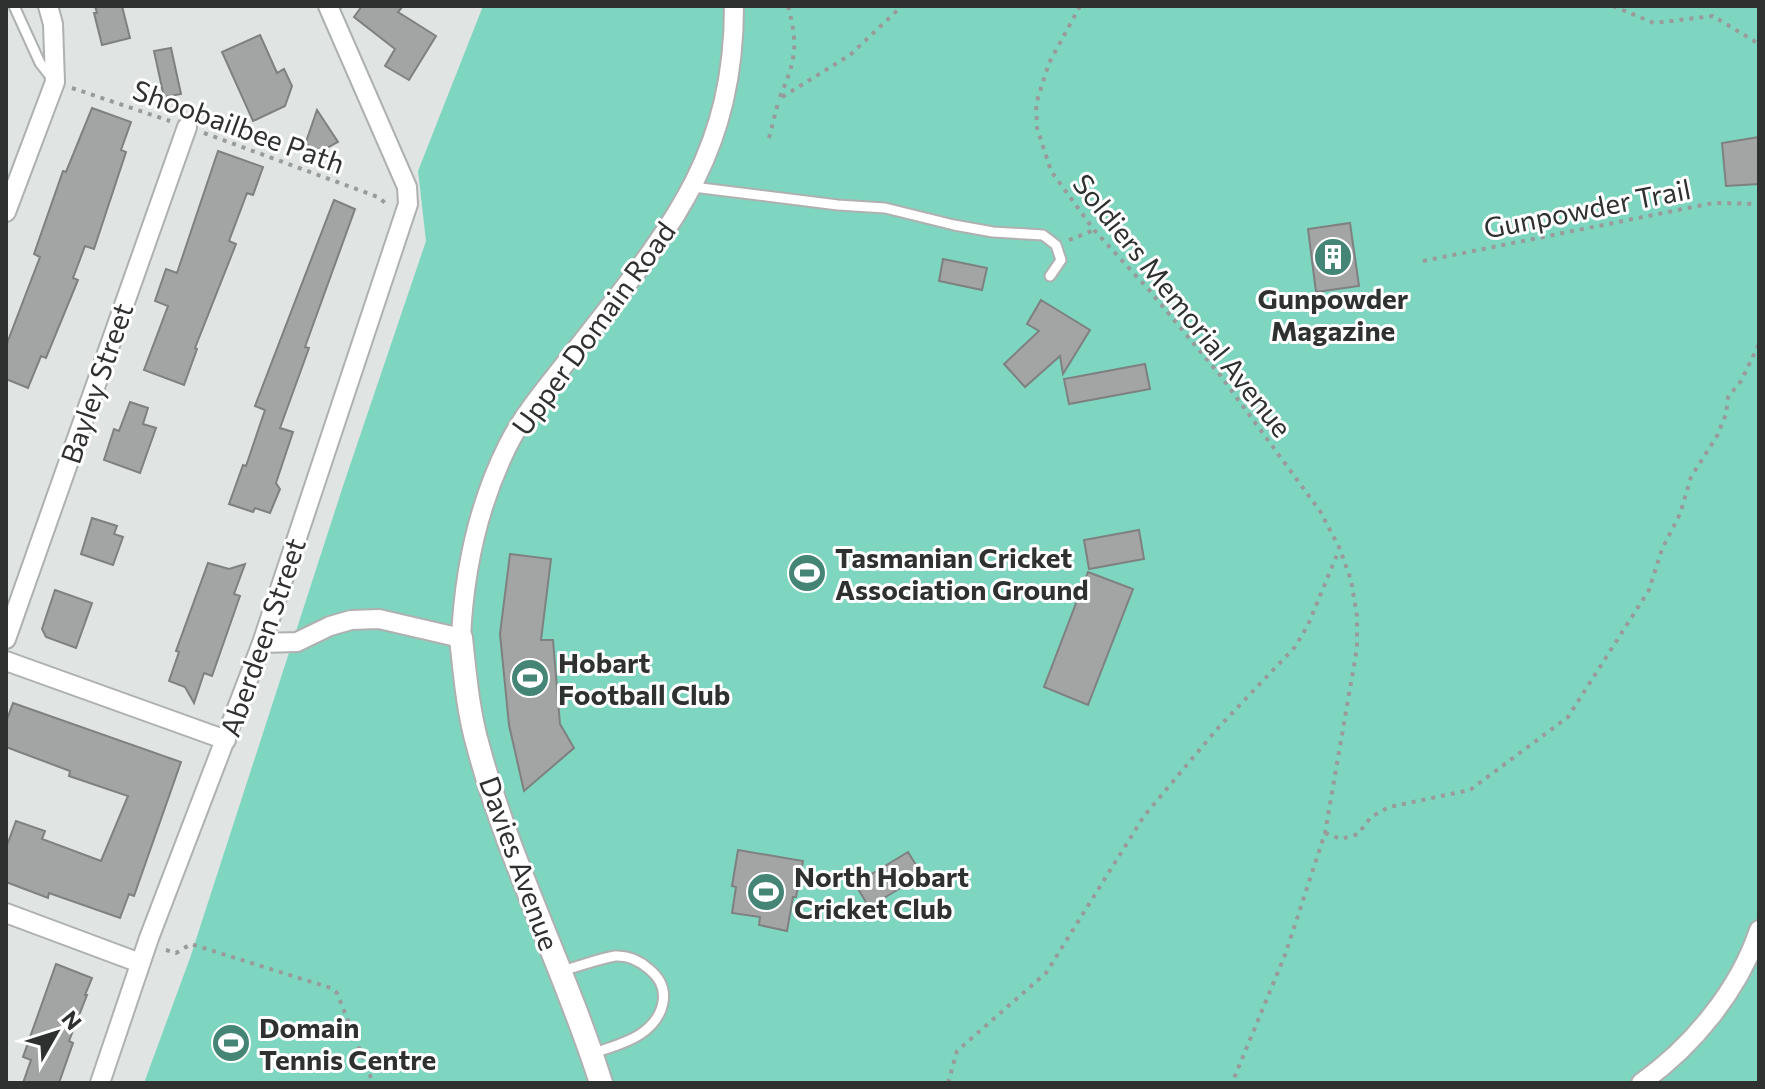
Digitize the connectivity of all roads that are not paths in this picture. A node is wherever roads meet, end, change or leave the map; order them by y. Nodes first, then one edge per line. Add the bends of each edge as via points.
1 (14, 6) edge
2 (48, 6) edge
3 (328, 6) edge
4 (734, 6) edge
5 (55, 82) junction
6 (187, 127) road end
7 (693, 187) junction
8 (6, 212) edge
9 (1050, 276) dead end
10 (461, 638) junction
11 (6, 639) edge
12 (262, 643) junction
13 (6, 661) edge
14 (226, 740) junction
15 (6, 913) edge
16 (1759, 930) edge
17 (140, 963) junction
18 (561, 971) junction
19 (592, 1054) junction
20 (100, 1083) edge
21 (601, 1083) edge
22 (1641, 1083) edge

1 - 5 lane via 40,63
2 - 5 street
3 - 12 street, Aberdeen Street via 407,187 408,204
4 - 7 street, Upper Domain Road via 726,99
5 - 8 street
6 - 11 street, Bayley Street
7 - 9 lane via 885,208 993,232 1043,235 1056,245 1061,260
7 - 10 street, Upper Domain Road via 646,259 509,442 472,547
10 - 12 street via 379,619 351,620 297,642
10 - 18 street, Davies Avenue via 478,746
12 - 14 street, Aberdeen Street
13 - 14 street
14 - 17 street, Aberdeen Street
15 - 17 street
16 - 22 street via 1711,1016 1670,1063
17 - 20 street, Aberdeen Street
18 - 19 street, Davies Avenue
18 - 19 lane via 616,956 632,957 664,986 665,1003 647,1028
19 - 21 street, Davies Avenue

